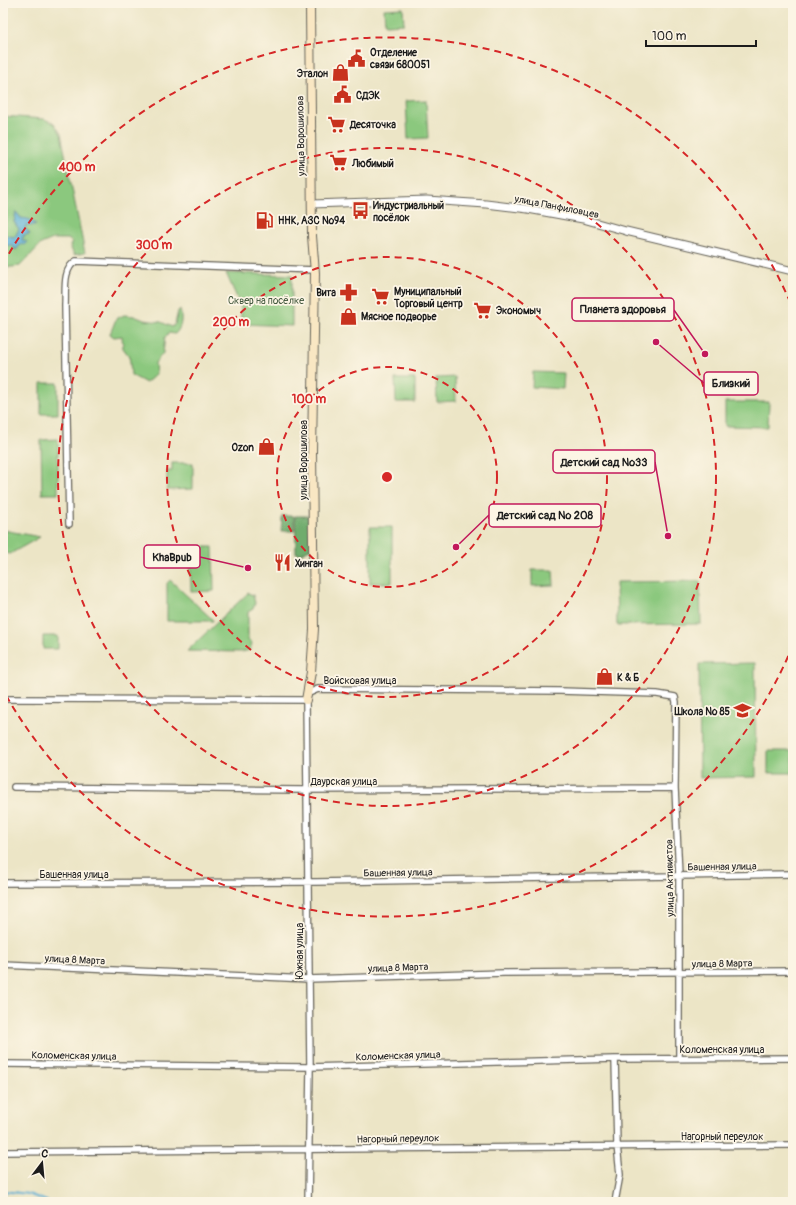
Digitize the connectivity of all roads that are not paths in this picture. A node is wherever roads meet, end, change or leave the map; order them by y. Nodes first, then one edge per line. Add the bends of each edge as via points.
1 (310, 3) edge
2 (312, 204) junction
3 (315, 270) junction
4 (793, 271) edge
5 (69, 524) dead end
6 (675, 697) joint
7 (3, 700) edge
8 (306, 700) junction
9 (14, 787) dead end
10 (675, 788) junction
11 (307, 790) junction
12 (793, 874) edge
13 (679, 876) junction
14 (308, 882) junction
15 (3, 883) edge
16 (3, 965) edge
17 (793, 971) edge
18 (680, 973) junction
19 (308, 979) junction
20 (615, 1058) junction
21 (679, 1058) junction
22 (793, 1058) edge
23 (3, 1064) edge
24 (310, 1067) junction
25 (617, 1145) junction
26 (793, 1145) edge
27 (310, 1148) junction
28 (3, 1152) edge
29 (308, 1202) edge
30 (615, 1202) edge

1 - 2 main road, улица Ворошилова
2 - 3 main road, улица Ворошилова
2 - 4 street, улица Панфиловцев via 427,200 528,209 583,219 627,232
3 - 5 street via 84,261 72,263 66,273 65,306
3 - 8 main road, улица Ворошилова via 312,451 314,629
6 - 8 street, Войсковая улица via 657,694 552,691 318,689 309,693
6 - 10 street, улица Активистов
7 - 8 street
8 - 11 street, Южная улица
9 - 11 street, Даурская улица
10 - 11 street, Даурская улица
10 - 13 street, улица Активистов
11 - 14 street, Южная улица
12 - 13 street, Башенная улица
13 - 14 street, Башенная улица
13 - 18 street, улица Активистов
14 - 15 street, Башенная улица
14 - 19 street, Южная улица
16 - 19 street, улица 8 Марта
17 - 18 street, улица 8 Марта
18 - 19 street, улица 8 Марта via 504,973
18 - 21 street, улица Активистов
19 - 24 street, Южная улица
20 - 21 street, Коломенская улица
20 - 24 street, Коломенская улица
20 - 25 street
21 - 22 street, Коломенская улица
23 - 24 street, Коломенская улица
24 - 27 street, Южная улица
25 - 26 street, Нагорный переулок
25 - 27 street, Нагорный переулок
25 - 30 street via 620,1175
27 - 28 street, Нагорный переулок
27 - 29 street, Южная улица

